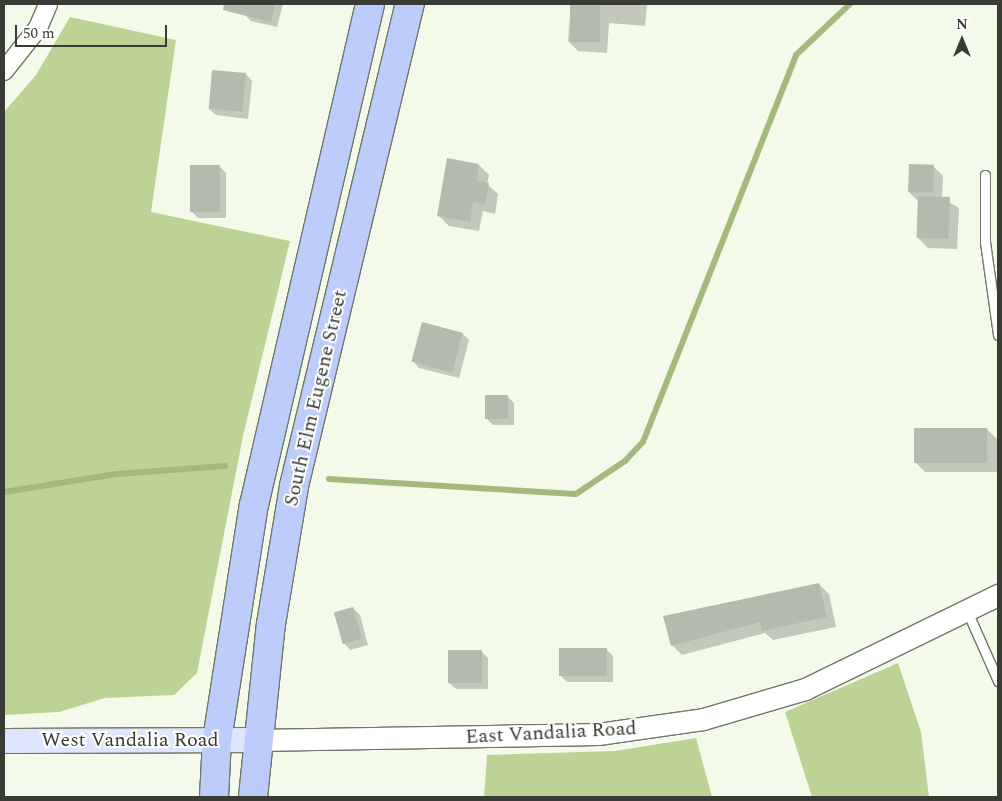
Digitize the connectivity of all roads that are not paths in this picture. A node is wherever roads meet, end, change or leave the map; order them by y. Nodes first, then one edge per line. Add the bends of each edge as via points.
1 (48, 4) edge
2 (370, 4) edge
3 (410, 4) edge
4 (4, 71) edge
5 (985, 175) dead end
6 (998, 335) edge
7 (998, 595) edge
8 (967, 610) junction
9 (998, 681) edge
10 (217, 740) junction
11 (257, 740) junction
12 (4, 741) edge
13 (214, 797) edge
14 (253, 797) edge

1 - 4 street via 38,28
2 - 10 main road, South Elm Eugene Street via 273,414 238,596
3 - 11 main road, South Elm Eugene Street via 294,486
5 - 6 lane via 984,242
7 - 8 street, East Vandalia Road
8 - 9 lane
8 - 11 street, East Vandalia Road via 805,690 703,719 598,734
10 - 11 main road, West Vandalia Road
10 - 12 main road, West Vandalia Road
10 - 13 main road, South Elm Eugene Street
11 - 14 main road, South Elm Eugene Street

